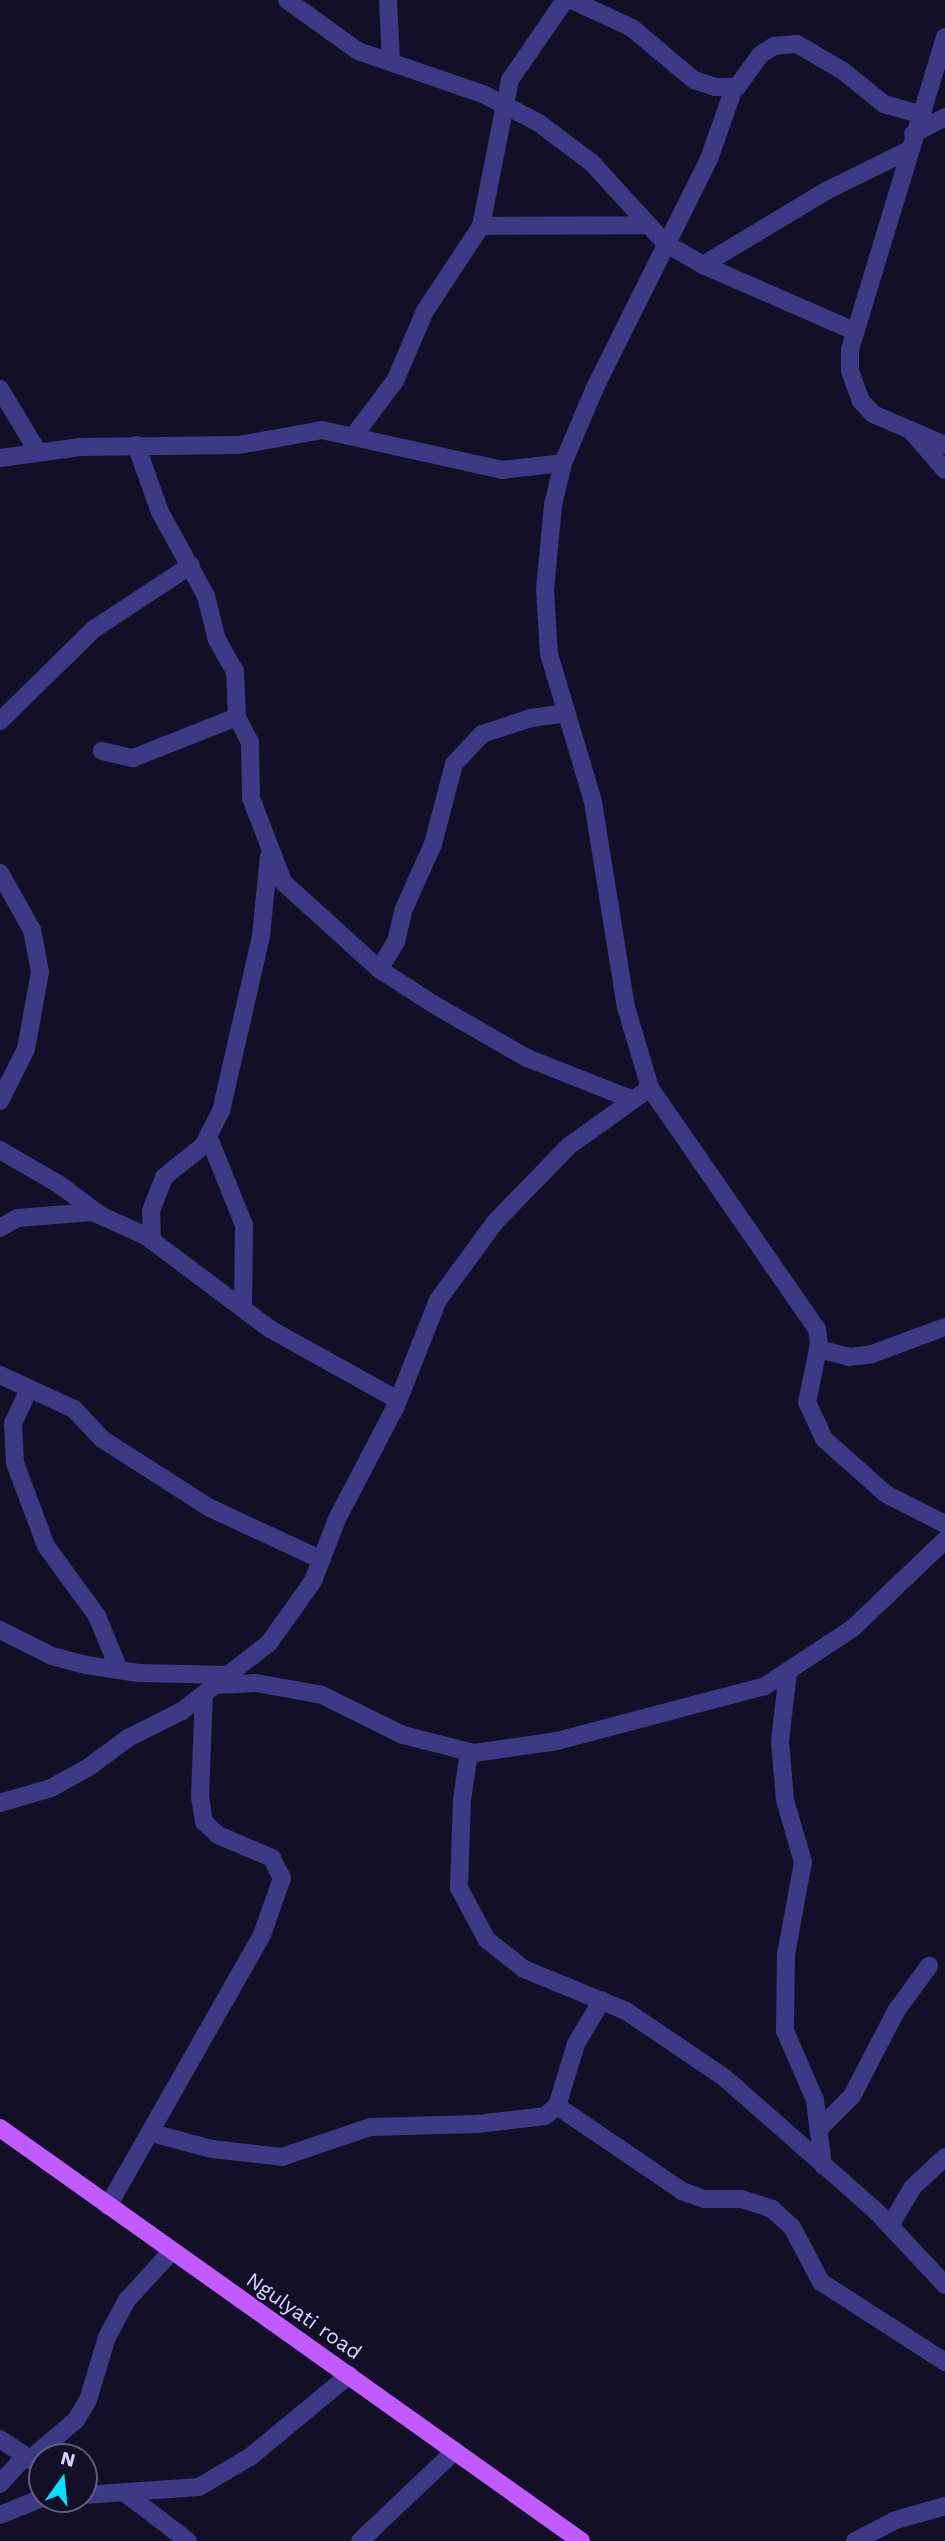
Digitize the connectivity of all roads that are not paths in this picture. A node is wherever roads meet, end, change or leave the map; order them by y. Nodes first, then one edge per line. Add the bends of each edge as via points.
1 (287, 0) edge
2 (388, 0) edge
3 (565, 0) edge
4 (572, 0) edge
5 (945, 37) edge
6 (391, 62) junction
7 (734, 88) junction
8 (502, 104) junction
9 (918, 114) junction
10 (945, 117) edge
11 (911, 142) junction
12 (646, 225) junction
13 (481, 226) junction
14 (665, 243) junction
15 (703, 265) junction
16 (854, 331) junction
17 (0, 389) edge
18 (911, 432) junction
19 (355, 434) junction
20 (136, 445) junction
21 (945, 445) edge
22 (38, 452) junction
23 (0, 458) edge
24 (563, 463) junction
25 (945, 470) edge
26 (191, 565) junction
27 (567, 713) junction
28 (237, 717) junction
29 (0, 721) edge
30 (102, 751) dead end
31 (270, 855) junction
32 (0, 873) edge
33 (379, 969) junction
34 (650, 1088) junction
35 (633, 1100) junction
36 (0, 1101) edge
37 (209, 1138) junction
38 (0, 1150) edge
39 (100, 1215) junction
40 (0, 1228) edge
41 (152, 1241) junction
42 (243, 1309) junction
43 (945, 1327) edge
44 (818, 1349) junction
45 (0, 1375) edge
46 (29, 1389) junction
47 (398, 1400) junction
48 (945, 1524) edge
49 (945, 1540) edge
50 (322, 1560) junction
51 (0, 1630) edge
52 (119, 1670) junction
53 (788, 1672) junction
54 (217, 1685) junction
55 (469, 1752) junction
56 (0, 1803) edge
57 (929, 1966) dead end
58 (601, 2000) junction
59 (557, 2106) junction
60 (0, 2128) edge
61 (820, 2129) junction
62 (152, 2133) junction
63 (945, 2157) edge
64 (823, 2166) junction
65 (108, 2206) junction
66 (890, 2226) junction
67 (172, 2251) junction
68 (945, 2285) edge
69 (945, 2362) edge
70 (349, 2375) junction
71 (0, 2439) edge
72 (51, 2443) edge
73 (455, 2451) junction
74 (28, 2458) edge
75 (28, 2464) edge
76 (0, 2484) edge
77 (125, 2493) junction
78 (98, 2494) edge
79 (28, 2504) edge
80 (945, 2505) edge
81 (0, 2515) edge
82 (188, 2541) edge
83 (360, 2541) edge
84 (581, 2541) edge
85 (855, 2541) edge

1 - 6 street via 358,51
2 - 6 street
3 - 8 street via 523,56
4 - 7 street via 632,28 694,80
5 - 9 street
6 - 8 street
7 - 9 street via 760,55 774,46 797,44 843,71 884,104
7 - 14 street via 709,159
8 - 12 street via 538,123 592,163
8 - 13 street
9 - 11 street
10 - 11 street
11 - 15 street
11 - 16 street
12 - 13 street
12 - 14 street
13 - 19 street via 425,311 395,381
14 - 15 street
14 - 24 street
15 - 16 street
16 - 18 street via 850,371 861,401 873,414
17 - 22 street
18 - 21 street
18 - 25 street
19 - 20 street via 322,430 239,445
19 - 24 street via 502,470
20 - 22 street
20 - 26 street via 160,512
22 - 23 street
24 - 27 street via 553,505 545,589 548,654
26 - 28 street via 206,596 217,640 235,671
26 - 29 street via 94,629
27 - 33 street via 531,718 482,734 454,764 433,844 403,911 396,942
27 - 34 street via 593,802 626,1007
28 - 30 street via 133,758
28 - 31 street via 250,742 251,798
31 - 33 street via 282,882
31 - 37 street via 261,936 229,1083
32 - 36 street via 32,930 40,972 26,1049
33 - 35 street via 527,1058
34 - 35 street
34 - 44 street via 817,1329
35 - 47 street via 569,1146 495,1222 438,1300
37 - 41 street via 164,1177 151,1211
37 - 42 street via 244,1225
38 - 39 street
39 - 40 street via 58,1212 17,1218
39 - 41 street
41 - 42 street
42 - 47 street via 319,1358
43 - 44 street via 873,1354 849,1357
44 - 48 street via 807,1402 824,1439 887,1494
45 - 46 street
46 - 50 street via 74,1409 102,1439 210,1508
46 - 52 street via 13,1423 15,1463 47,1546 97,1616
47 - 50 street
49 - 53 street via 853,1628
50 - 54 street via 303,1599 269,1643
51 - 52 street via 52,1656
52 - 54 street
53 - 55 street via 765,1686 630,1724 510,1751
53 - 61 street via 780,1741 785,1800 803,1862 786,1955 785,2031 815,2100
54 - 55 street via 256,1683 322,1695 403,1735
54 - 56 street via 51,1788
54 - 62 street via 200,1796 204,1822 218,1835 272,1858 282,1878 262,1935
55 - 58 street via 459,1888 474,1922 487,1940 523,1969
57 - 61 street via 897,2011 859,2086
58 - 59 street via 576,2044
58 - 64 street via 626,2011 725,2078
59 - 62 street via 545,2116 478,2124 370,2127 282,2157 212,2149
59 - 69 street via 682,2191 716,2201 753,2202 782,2216 821,2282
60 - 65 main road, Ngulyati road
61 - 64 street
62 - 65 street
63 - 66 street via 912,2188
64 - 66 street
65 - 67 main road, Ngulyati road
66 - 68 street
67 - 70 main road, Ngulyati road
67 - 72 street via 127,2300 107,2337 88,2400 76,2420
70 - 73 main road, Ngulyati road
70 - 77 street via 250,2457 199,2487
71 - 74 street
73 - 83 street
73 - 84 main road, Ngulyati road
75 - 76 street
77 - 78 street
77 - 82 street
79 - 81 street
80 - 85 street via 896,2520

